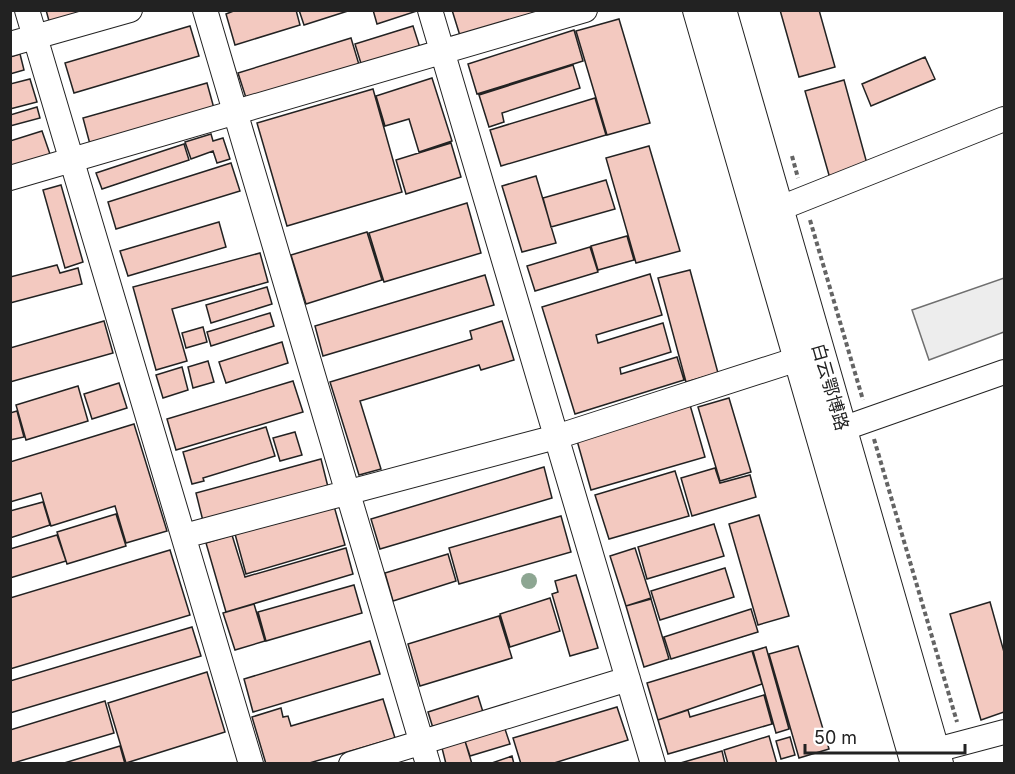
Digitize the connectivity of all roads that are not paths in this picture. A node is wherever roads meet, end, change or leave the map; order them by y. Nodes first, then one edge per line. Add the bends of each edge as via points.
1 (27, 10) edge
2 (130, 10) edge
3 (206, 10) edge
4 (430, 10) edge
5 (585, 10) edge
6 (698, 10) edge
7 (721, 10) edge
8 (35, 37) junction
9 (10, 44) edge
10 (442, 52) junction
11 (235, 112) junction
12 (1005, 119) edge
13 (72, 160) junction
14 (10, 178) edge
15 (791, 204) junction
16 (798, 359) junction
17 (1005, 372) edge
18 (855, 424) junction
19 (556, 436) junction
20 (348, 492) junction
21 (184, 536) junction
22 (628, 679) junction
23 (1005, 732) edge
24 (425, 753) edge
25 (933, 755) edge
26 (251, 764) edge
27 (351, 764) edge
28 (653, 764) edge

1 - 8 street
2 - 8 street
3 - 11 street
4 - 10 street
5 - 10 street
6 - 16 main road, 白云鄂博路
7 - 15 main road, 白云鄂博路
8 - 9 street
8 - 13 street
10 - 11 street
10 - 19 street
11 - 13 street
11 - 20 street
12 - 15 street
13 - 14 street
13 - 21 street
15 - 18 main road, 白云鄂博路
16 - 19 street
16 - 25 main road, 白云鄂博路
17 - 18 street
18 - 25 main road, 白云鄂博路
19 - 20 street
19 - 22 street
20 - 21 street
20 - 24 street
21 - 26 street
22 - 24 street
22 - 28 street
23 - 25 street
24 - 27 street

